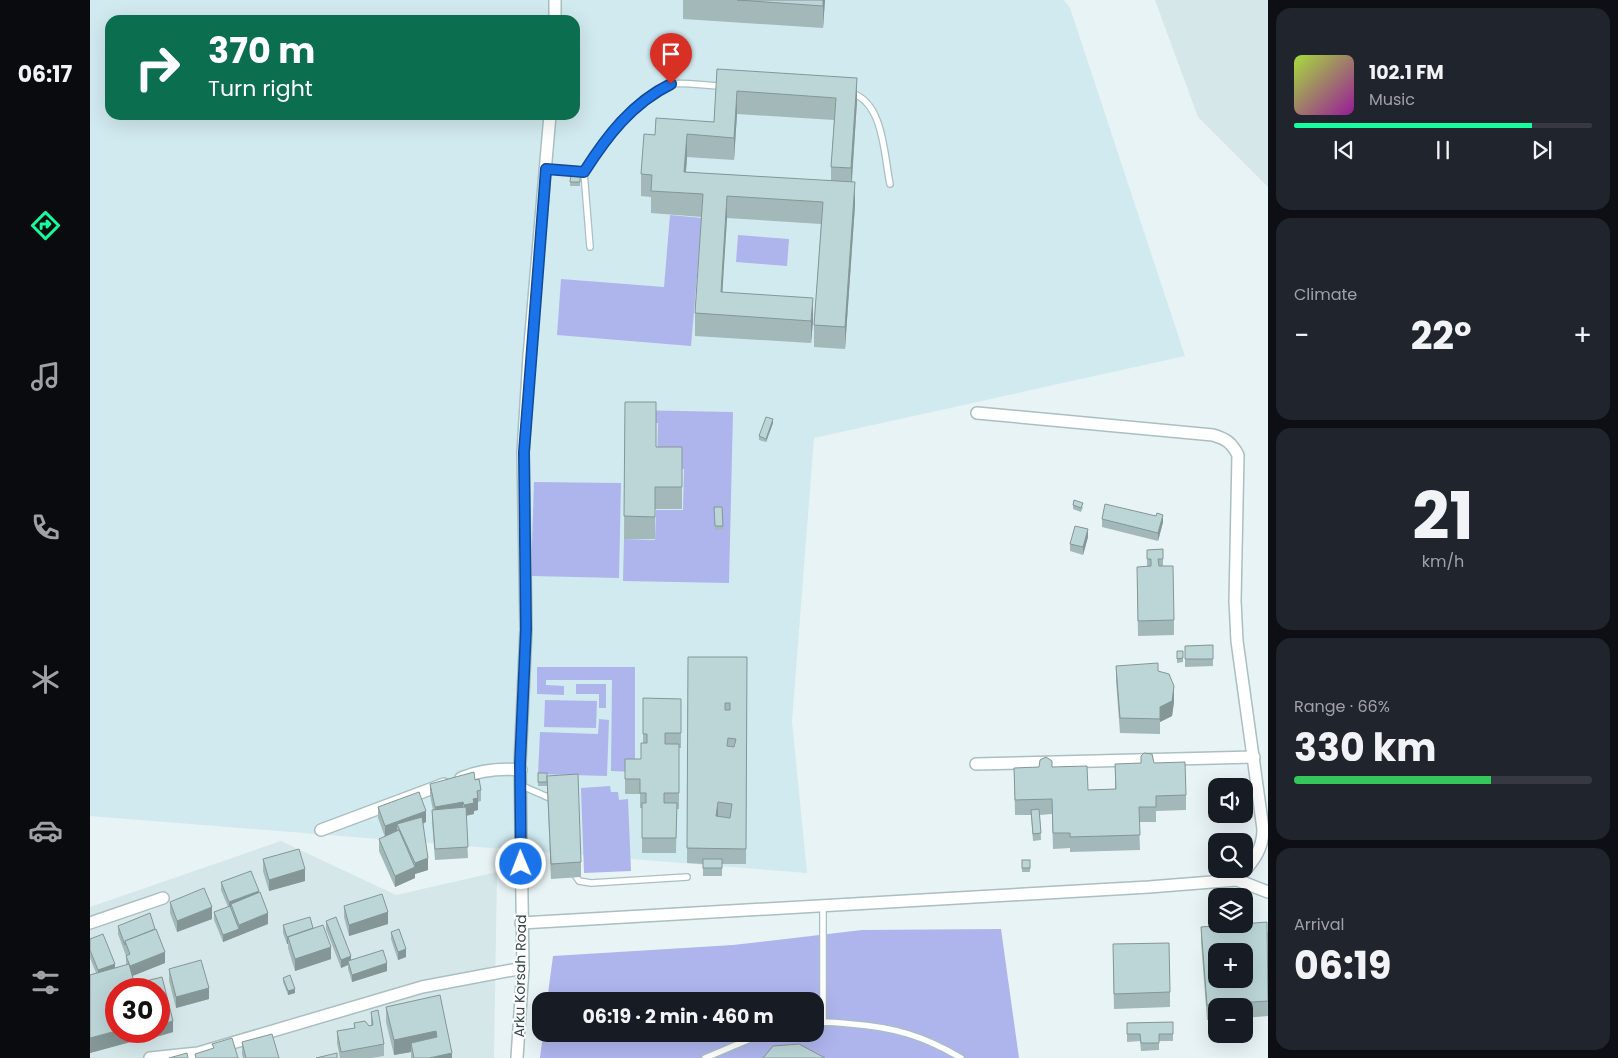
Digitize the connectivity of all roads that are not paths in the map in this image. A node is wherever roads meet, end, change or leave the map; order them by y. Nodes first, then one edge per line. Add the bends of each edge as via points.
1 (555, 0) edge
2 (555, 15) edge
3 (729, 87) edge
4 (846, 91) edge
5 (550, 120) edge
6 (546, 169) junction
7 (584, 172) junction
8 (890, 184) dead end
9 (590, 247) dead end
10 (977, 413) dead end
11 (1254, 757) junction
12 (976, 764) dead end
13 (521, 770) junction
14 (520, 785) junction
15 (557, 802) edge
16 (321, 830) dead end
17 (571, 861) edge
18 (687, 877) dead end
19 (1237, 880) junction
20 (1268, 892) edge
21 (163, 898) dead end
22 (823, 905) junction
23 (90, 923) edge
24 (522, 923) junction
25 (523, 968) junction
26 (823, 992) edge
27 (824, 1022) edge
28 (743, 1042) edge
29 (150, 1058) edge
30 (517, 1058) edge
31 (705, 1058) edge
32 (961, 1058) edge

1 - 2 street
3 - 7 lane via 671,84 651,94 627,115
4 - 8 lane via 859,95 876,118
5 - 6 street, Arku Korsah Road
6 - 7 lane
6 - 13 street, Arku Korsah Road via 524,452 526,629
7 - 9 lane
10 - 11 street via 1213,435 1232,444 1238,455 1237,641
11 - 12 street
11 - 19 street via 1263,842 1259,854
13 - 14 street, Arku Korsah Road
13 - 16 street via 501,768 475,772
14 - 15 lane
14 - 24 street, Arku Korsah Road
17 - 18 lane via 579,881 591,883
19 - 20 street
19 - 22 street
21 - 23 street
22 - 24 street
22 - 26 lane
24 - 25 street, Arku Korsah Road
25 - 29 street via 422,987 198,1053
25 - 30 street, Arku Korsah Road
27 - 32 lane via 902,1030
28 - 31 lane

